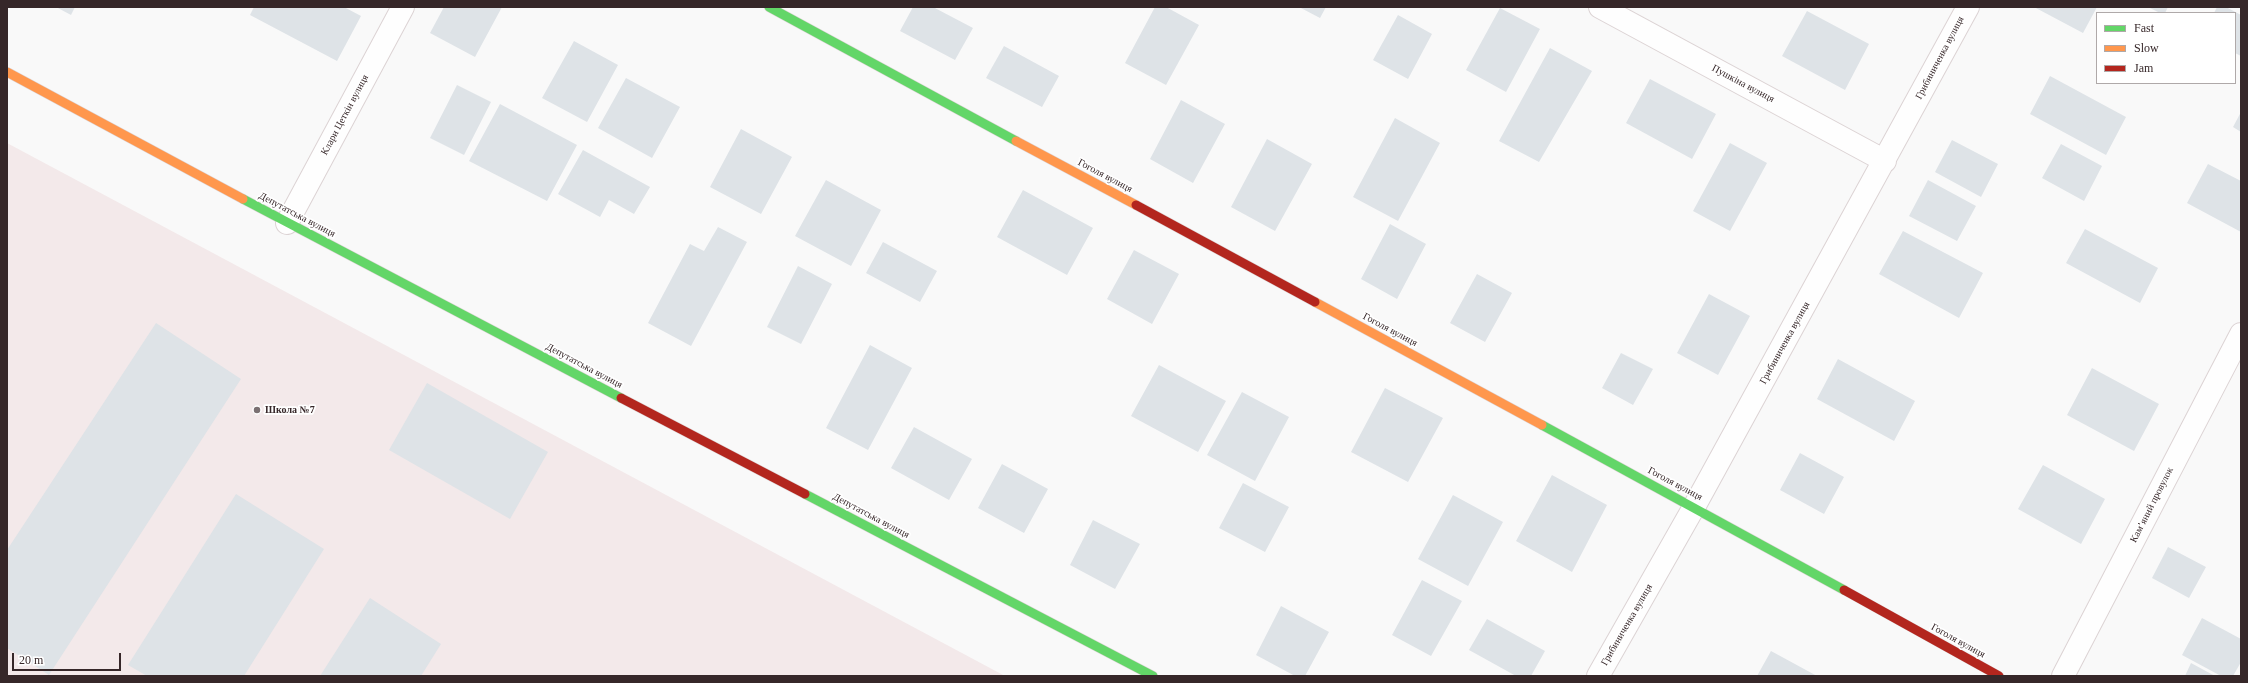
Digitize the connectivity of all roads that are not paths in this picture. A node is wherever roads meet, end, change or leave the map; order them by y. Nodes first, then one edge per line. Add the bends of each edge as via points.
1 (403, 7) edge
2 (768, 7) edge
3 (1600, 7) edge
4 (1968, 7) edge
5 (7, 72) edge
6 (1886, 160) junction
7 (287, 222) junction
8 (2241, 334) edge
9 (1694, 506) junction
10 (1153, 676) edge
11 (1598, 676) edge
12 (1999, 676) edge
13 (2063, 676) edge

1 - 7 street, Клари Цеткін вулиця
2 - 9 street, Гоголя вулиця
3 - 6 street, Пушкіна вулиця
4 - 6 street, Грибиниченка вулиця
5 - 7 street, Депутатська вулиця
6 - 9 street, Грибиниченка вулиця
7 - 10 street, Депутатська вулиця
8 - 13 street, Кам’яний провулок
9 - 11 street, Грибиниченка вулиця
9 - 12 street, Гоголя вулиця

